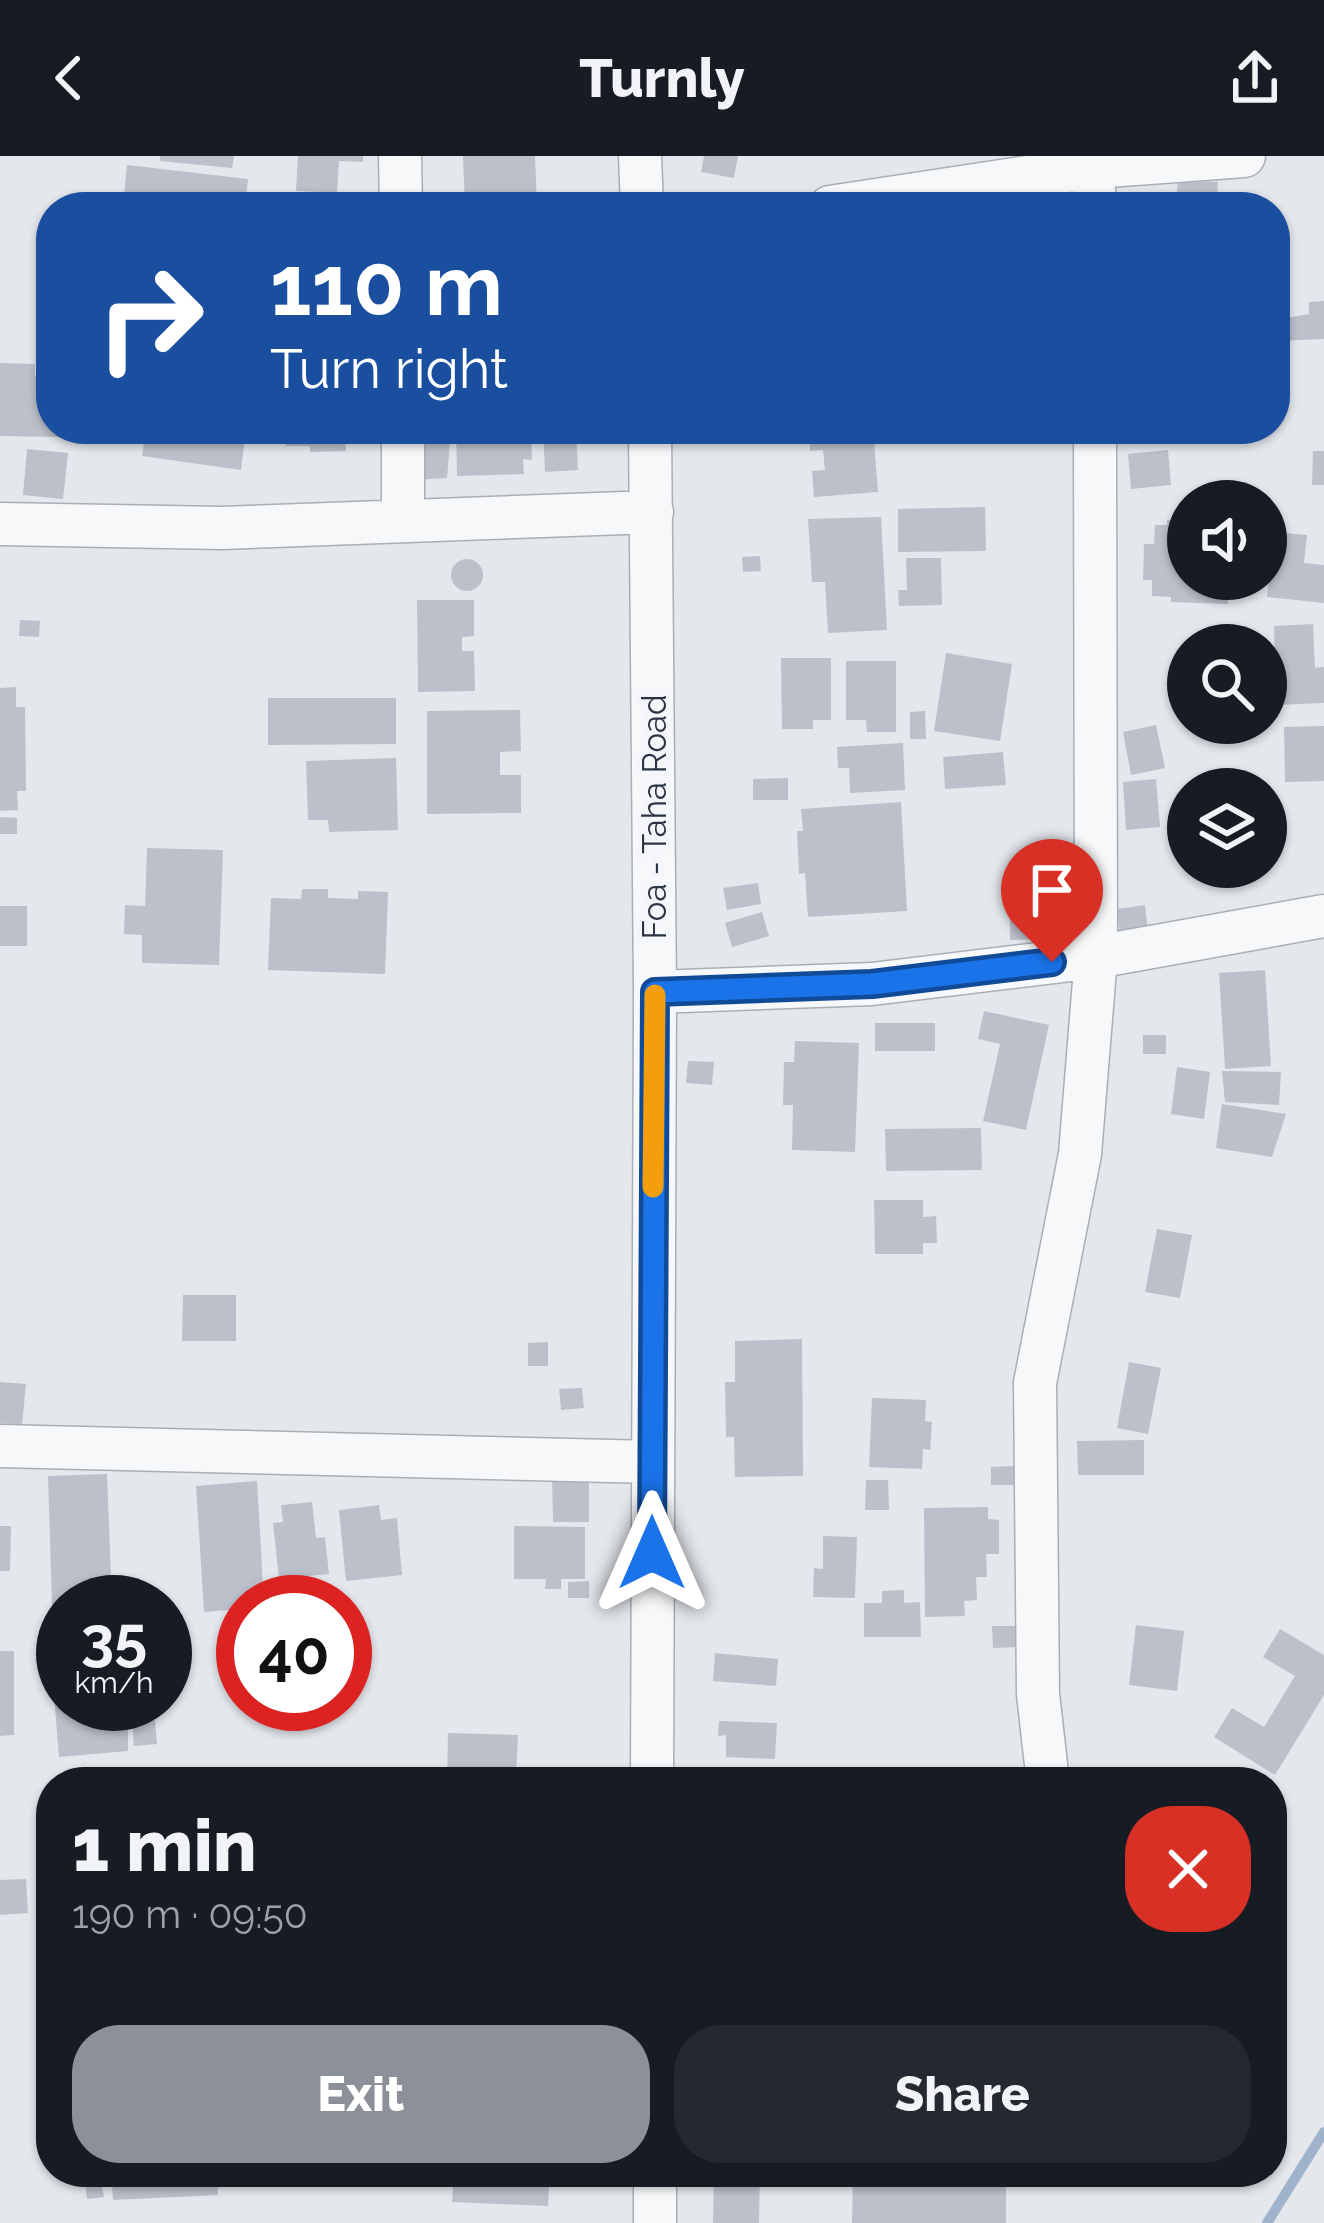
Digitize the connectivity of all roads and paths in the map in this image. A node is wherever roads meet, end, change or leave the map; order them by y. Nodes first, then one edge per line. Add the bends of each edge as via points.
1 (400, 156) edge
2 (640, 156) edge
3 (1244, 156) edge
4 (1094, 187) edge
5 (401, 192) edge
6 (641, 192) edge
7 (1028, 192) edge
8 (404, 444) edge
9 (650, 444) edge
10 (1095, 444) edge
11 (652, 512) junction
12 (403, 518) junction
13 (0, 524) edge
14 (1324, 916) edge
15 (1096, 956) junction
16 (655, 992) junction
17 (0, 1446) edge
18 (652, 1462) junction
19 (652, 1767) edge
20 (1046, 1767) edge
21 (655, 2187) edge
22 (655, 2223) edge

1 - 5 street
2 - 6 street
3 - 4 street
4 - 7 street
8 - 12 street
9 - 11 street, Foa - Taha Road
10 - 15 street
11 - 12 street
11 - 16 street, Foa - Taha Road
12 - 13 street via 222,528
14 - 15 street
15 - 16 street via 872,984
15 - 20 street via 1080,1154 1035,1383 1038,1694
16 - 18 street, Foa - Taha Road
17 - 18 street
18 - 19 street, Foa - Taha Road
21 - 22 street

